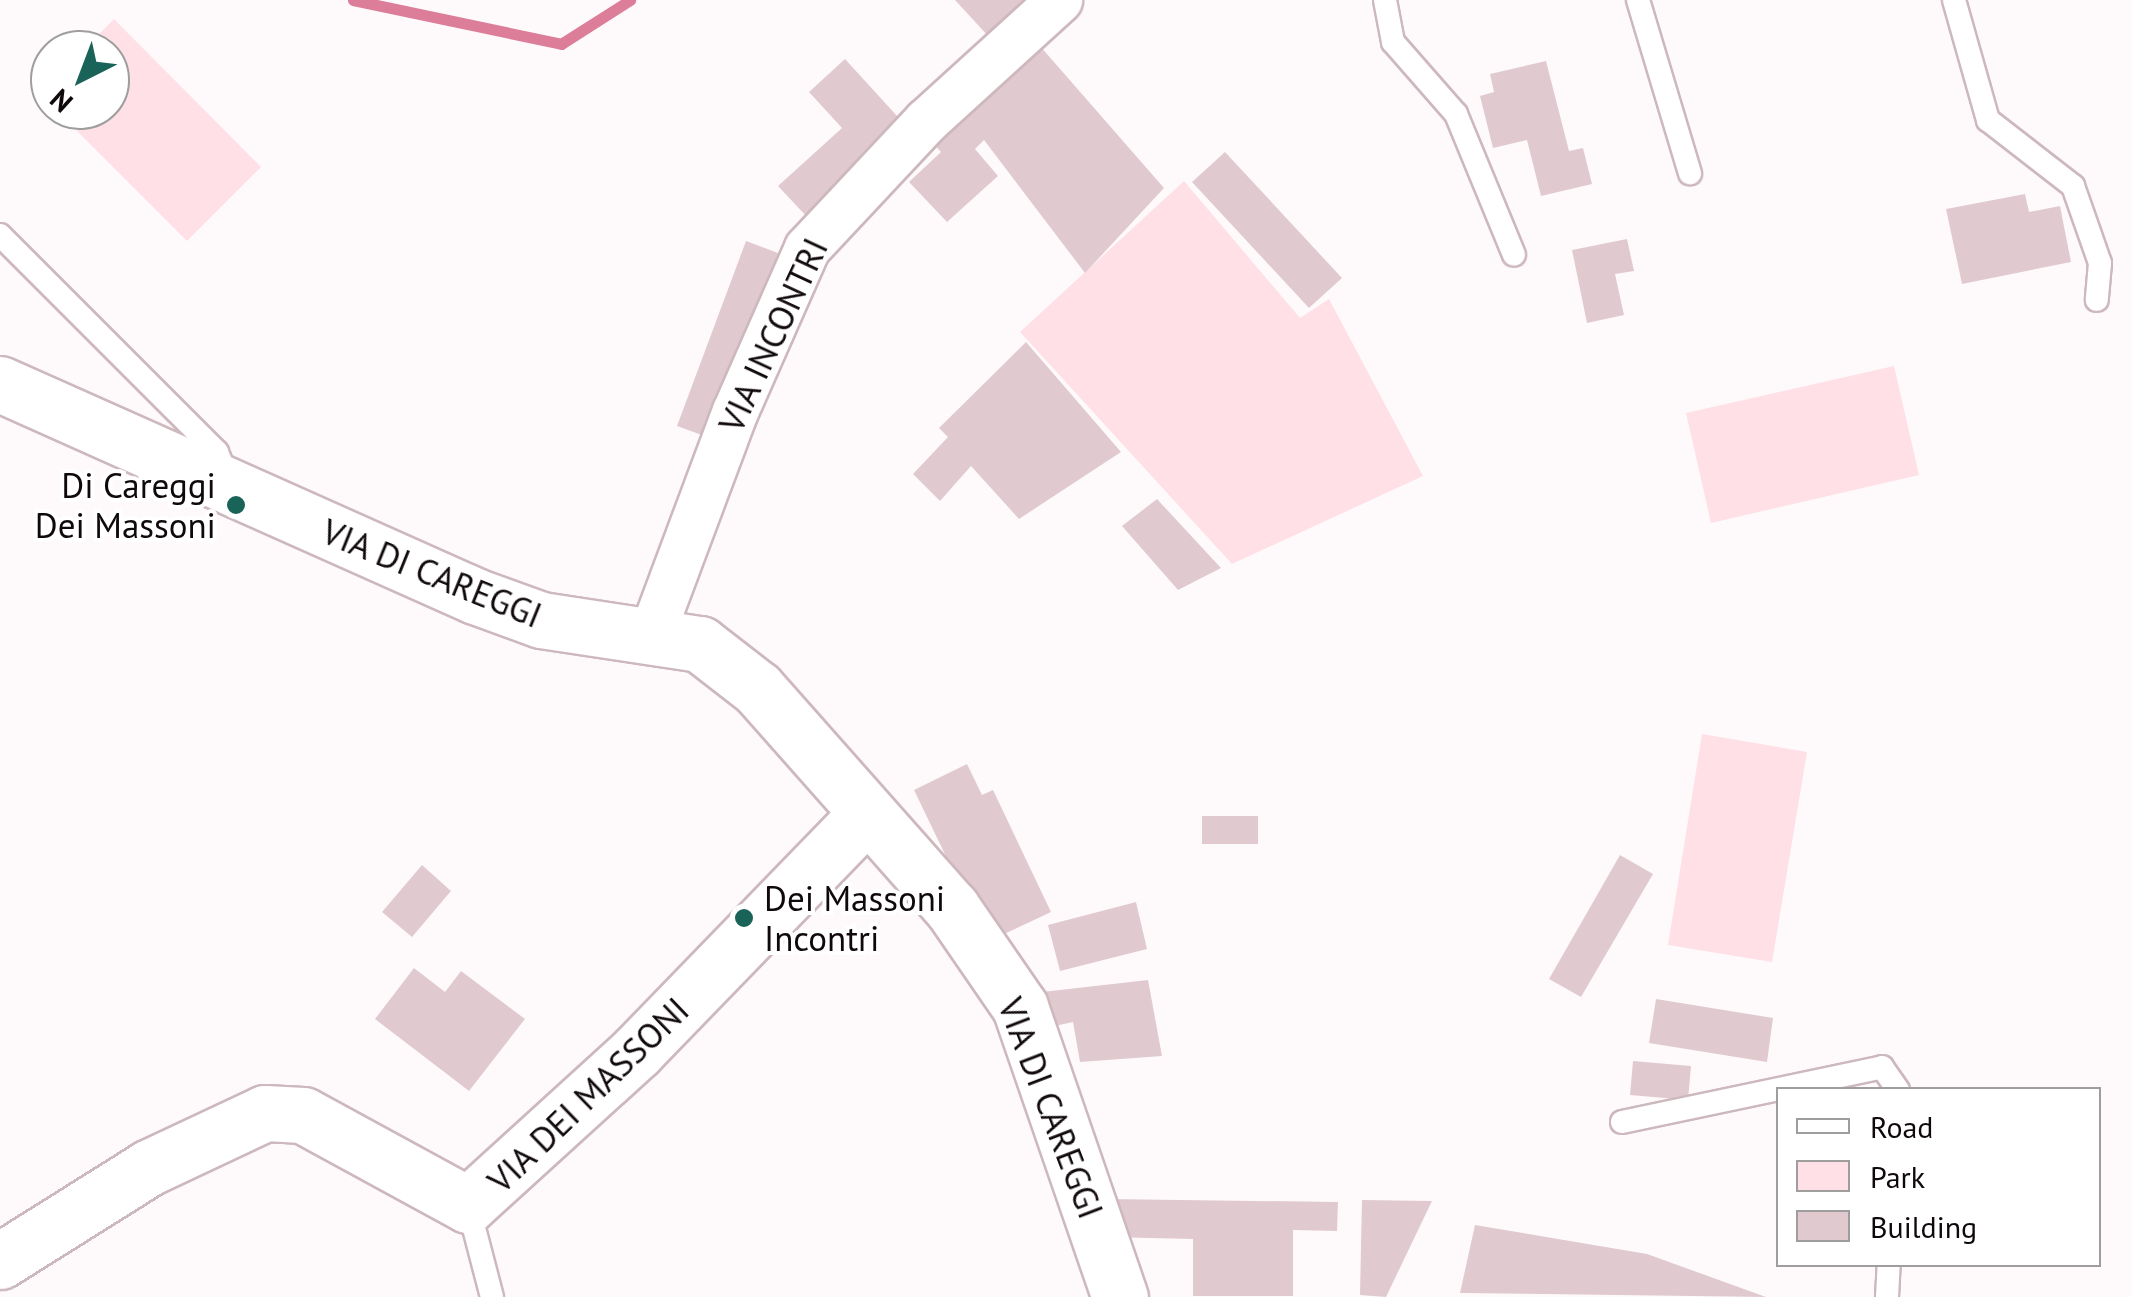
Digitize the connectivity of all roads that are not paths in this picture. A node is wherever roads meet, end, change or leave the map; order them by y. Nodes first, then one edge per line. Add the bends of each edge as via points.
1 (1059, 0) edge
2 (1385, 0) edge
3 (1638, 0) edge
4 (1954, 0) edge
5 (1690, 173) dead end
6 (0, 235) edge
7 (1514, 255) dead end
8 (2097, 300) dead end
9 (0, 384) edge
10 (232, 490) junction
11 (650, 638) junction
12 (866, 815) junction
13 (1787, 1087) edge
14 (1896, 1087) edge
15 (1776, 1089) edge
16 (1622, 1122) dead end
17 (468, 1205) junction
18 (0, 1260) edge
19 (1889, 1267) edge
20 (492, 1297) edge
21 (1120, 1297) edge
22 (1887, 1297) edge

1 - 11 street, VIA INCONTRI via 914,134 806,248 735,411
2 - 7 lane via 1392,42 1456,114
3 - 5 lane
4 - 8 lane via 1988,120 2073,186 2100,263
6 - 10 lane via 217,452
9 - 10 street, VIA DI CAREGGI
10 - 11 street, VIA DI CAREGGI via 540,620
11 - 12 street, VIA DI CAREGGI via 700,644 758,689
12 - 17 street, VIA DEI MASSONI via 637,1051
12 - 21 street, VIA DI CAREGGI via 952,908 1020,1008
13 - 14 lane via 1882,1067
15 - 16 lane
17 - 18 street, VIA DEI MASSONI via 303,1115 265,1113 148,1168
17 - 20 lane
19 - 22 lane

